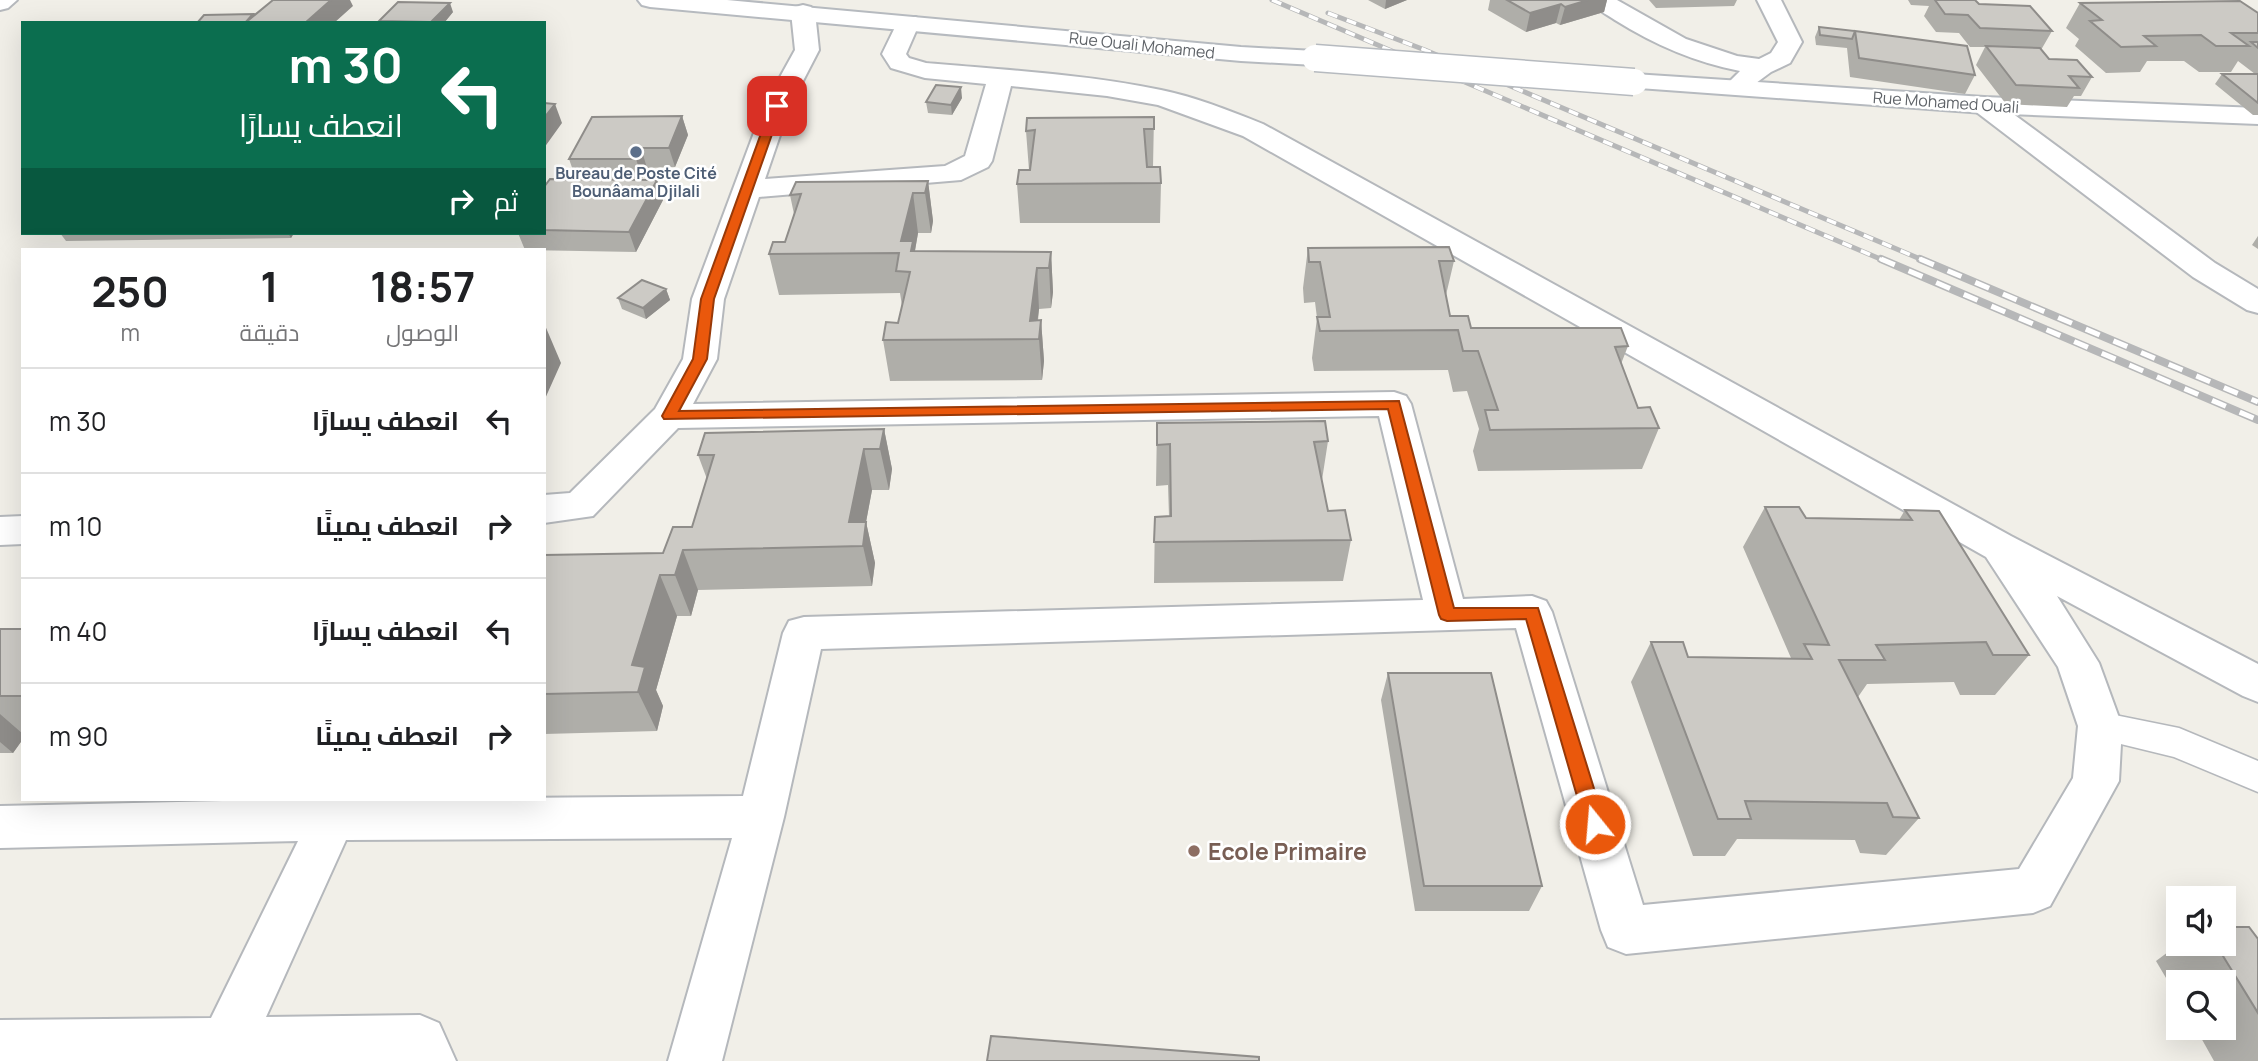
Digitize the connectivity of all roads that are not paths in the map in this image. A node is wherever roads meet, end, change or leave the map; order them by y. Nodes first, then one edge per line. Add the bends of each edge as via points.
1 (5, 0) edge
2 (650, 0) edge
3 (1601, 0) edge
4 (1769, 0) edge
5 (0, 3) edge
6 (803, 12) junction
7 (908, 22) junction
8 (1762, 66) junction
9 (1000, 79) junction
10 (1634, 82) joint
11 (1736, 87) junction
12 (1984, 106) junction
13 (2258, 116) edge
14 (749, 189) junction
15 (2258, 303) edge
16 (669, 416) junction
17 (546, 509) edge
18 (21, 530) edge
19 (0, 531) edge
20 (1997, 546) junction
21 (1447, 615) junction
22 (2258, 684) edge
23 (2100, 726) junction
24 (2258, 777) edge
25 (337, 810) edge
26 (761, 817) junction
27 (0, 827) edge
28 (226, 1045) junction
29 (0, 1047) edge
30 (429, 1061) edge
31 (695, 1061) edge

1 - 5 street
2 - 6 street, Rue Ouali Mohamed
3 - 8 street via 1688,51
4 - 8 street via 1790,42 1781,58
6 - 7 street, Rue Ouali Mohamed
6 - 14 street via 807,50 777,106
7 - 9 street via 894,54 900,63
7 - 10 street, Rue Ouali Mohamed, bridge via 1241,54
8 - 11 street
9 - 14 street via 978,161 951,174
9 - 20 street via 1039,80 1162,98 1253,130
10 - 11 street, Rue Mohamed Ouali
11 - 12 street, Rue Mohamed Ouali
12 - 13 street, Rue Mohamed Ouali
12 - 15 street via 2204,270
14 - 16 street via 708,299 700,359
16 - 17 street via 580,506
16 - 21 street via 1394,404
18 - 19 street
20 - 22 street
20 - 23 street via 2078,663
21 - 23 street via 1532,612 1626,930 2033,890 2096,781
21 - 26 street via 804,633
23 - 24 lane via 2179,743
25 - 26 street
25 - 27 street
25 - 28 street
26 - 31 street
28 - 29 street
28 - 30 street via 420,1042

